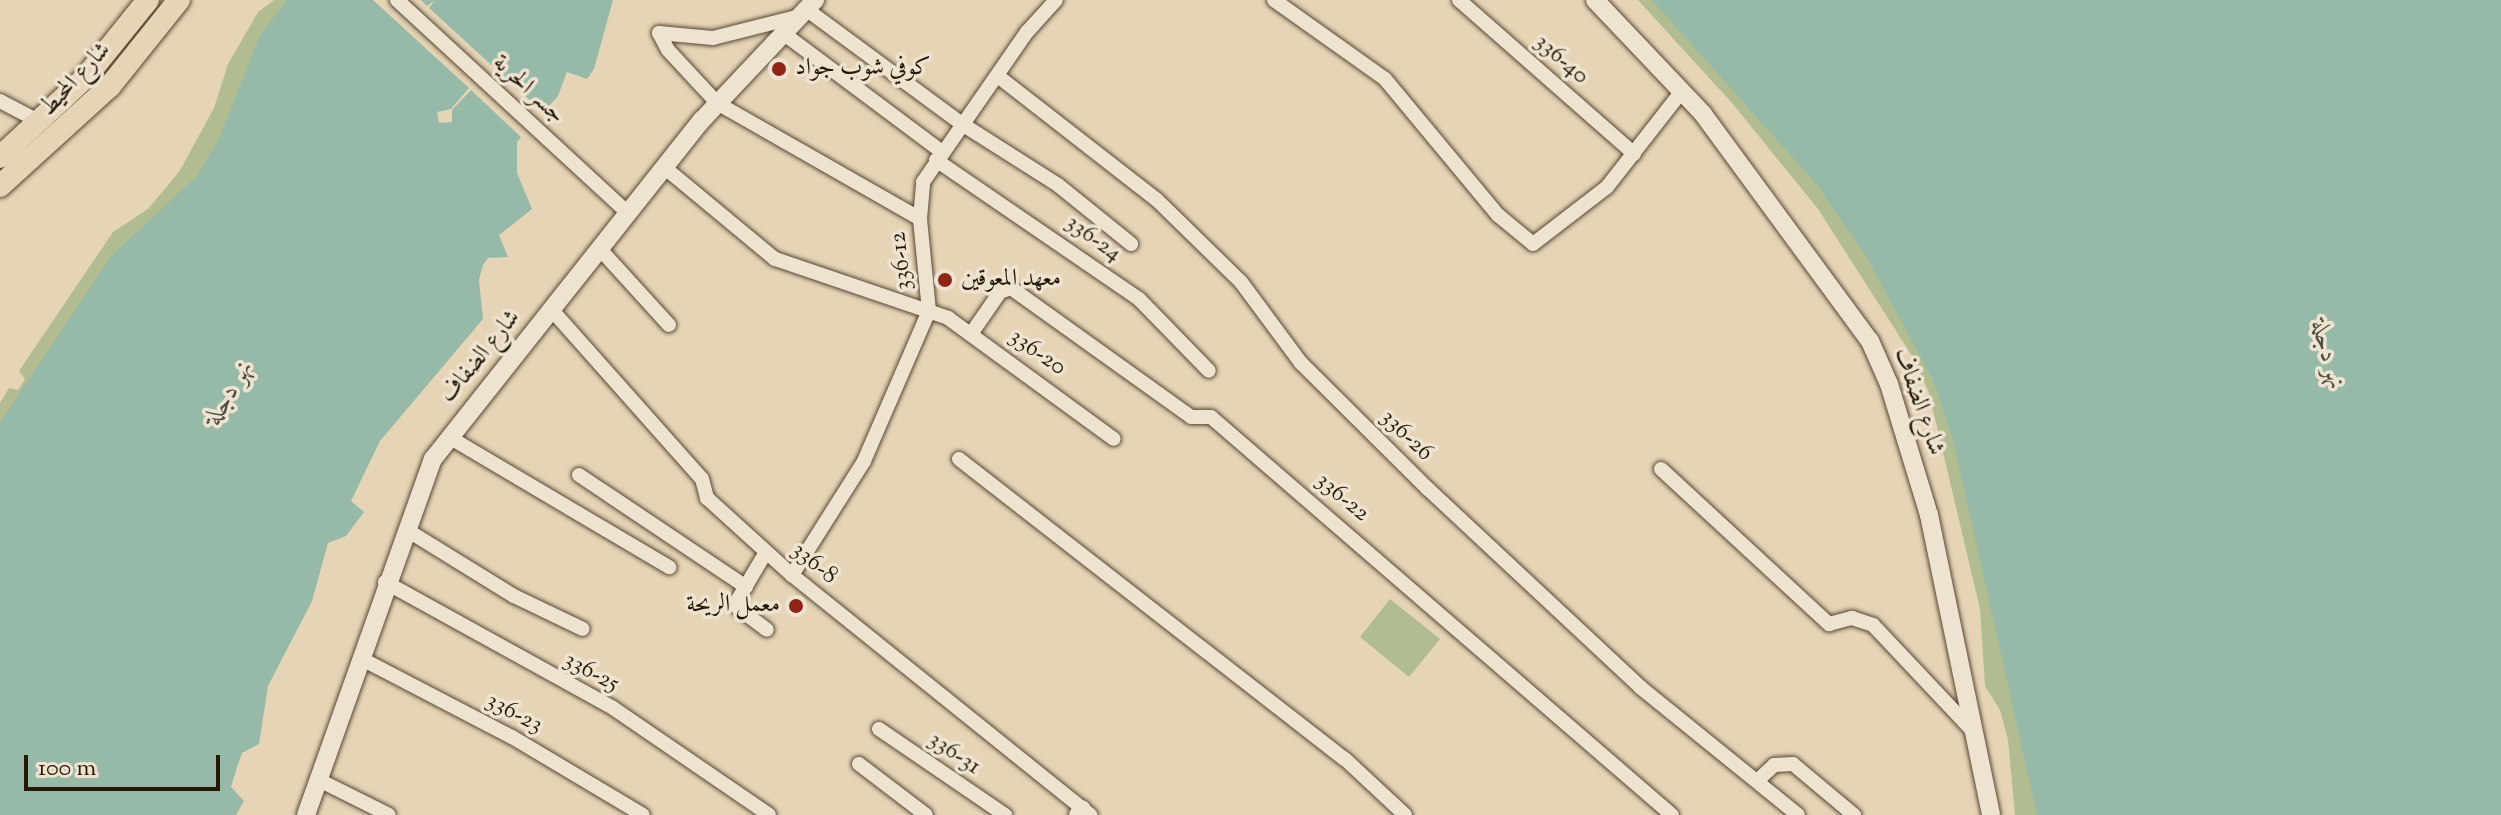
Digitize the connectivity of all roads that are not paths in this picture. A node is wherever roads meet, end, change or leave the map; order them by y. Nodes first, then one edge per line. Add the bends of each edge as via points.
1 (179, 0) edge
2 (397, 0) edge
3 (1056, 0) edge
4 (1274, 0) edge
5 (1459, 0) edge
6 (1595, 0) edge
7 (146, 1) edge
8 (807, 8) edge
9 (783, 33) junction
10 (999, 77) junction
11 (1682, 91) junction
12 (0, 101) edge
13 (717, 103) junction
14 (40, 122) junction
15 (962, 124) junction
16 (1634, 154) junction
17 (939, 156) junction
18 (0, 157) edge
19 (664, 167) junction
20 (0, 186) edge
21 (628, 213) junction
22 (920, 219) junction
23 (1131, 244) dead end
24 (599, 248) junction
25 (551, 309) junction
26 (929, 311) junction
27 (669, 325) dead end
28 (971, 334) junction
29 (1209, 371) dead end
30 (449, 437) junction
31 (1114, 439) dead end
32 (959, 459) dead end
33 (1661, 469) dead end
34 (579, 475) dead end
35 (407, 530) junction
36 (766, 552) junction
37 (669, 567) dead end
38 (792, 575) junction
39 (385, 582) junction
40 (746, 587) junction
41 (583, 629) dead end
42 (767, 630) dead end
43 (360, 658) junction
44 (879, 729) dead end
45 (1977, 736) junction
46 (859, 764) dead end
47 (317, 779) junction
48 (1757, 781) junction
49 (1083, 813) edge
50 (306, 815) edge
51 (389, 815) edge
52 (643, 815) edge
53 (769, 815) edge
54 (926, 815) edge
55 (1005, 815) edge
56 (1405, 815) edge
57 (1672, 815) edge
58 (1798, 815) edge
59 (1854, 815) edge
60 (1991, 815) edge

1 - 20 main road, شارع المحيط via 110,86
2 - 21 street, جسر الحرية
3 - 10 street, 336-12
4 - 16 street via 1385,79 1498,215 1530,243 1545,239 1607,187
5 - 16 street, 336-40
6 - 11 street, شارع الضفاف
7 - 14 main road, شارع المحيط via 85,78
8 - 9 street, شارع الضفاف
8 - 13 street via 713,38 659,33
8 - 15 street
9 - 13 street, شارع الضفاف
9 - 17 street, 336-24
10 - 15 street, 336-12
10 - 48 street, 336-26 via 1157,200 1241,282 1301,363 1437,498 1640,687
11 - 16 street
11 - 45 street, شارع الضفاف via 1879,360 1929,515
12 - 14 street
13 - 19 street, شارع الضفاف
13 - 22 street
14 - 18 main road, شارع المحيط
15 - 17 street, 336-12
15 - 23 street via 1058,185
17 - 22 street, 336-12 via 920,190
17 - 29 street, 336-24 via 1139,299
19 - 21 street, شارع الضفاف
19 - 26 street, 336-20 via 775,259
21 - 24 street, شارع الضفاف
22 - 26 street, 336-12
24 - 25 street, شارع الضفاف
24 - 27 street
25 - 30 street, شارع الضفاف
25 - 36 street, 336-8 via 702,479 707,498
26 - 28 street, 336-20
26 - 38 street, 336-12 via 864,461
28 - 31 street, 336-20
28 - 57 street, 336-22 via 1000,292 1011,288 1191,417 1211,417
30 - 35 street, شارع الضفاف via 424,479
30 - 37 street
32 - 56 street via 1345,759
33 - 45 street via 1829,624 1852,618 1873,625
34 - 40 street
35 - 39 street, شارع الضفاف
35 - 41 street via 514,596
36 - 38 street, 336-8
36 - 40 street
38 - 49 street, 336-8
39 - 43 street, شارع الضفاف
39 - 53 street, 336-25 via 613,708
40 - 42 street via 738,608
43 - 47 street, شارع الضفاف
43 - 52 street, 336-23 via 512,737
44 - 55 street, 336-31
45 - 60 street, شارع الضفاف
46 - 54 street
47 - 50 street, شارع الضفاف
47 - 51 street
48 - 58 street, 336-26
48 - 59 street via 1774,765 1793,764

